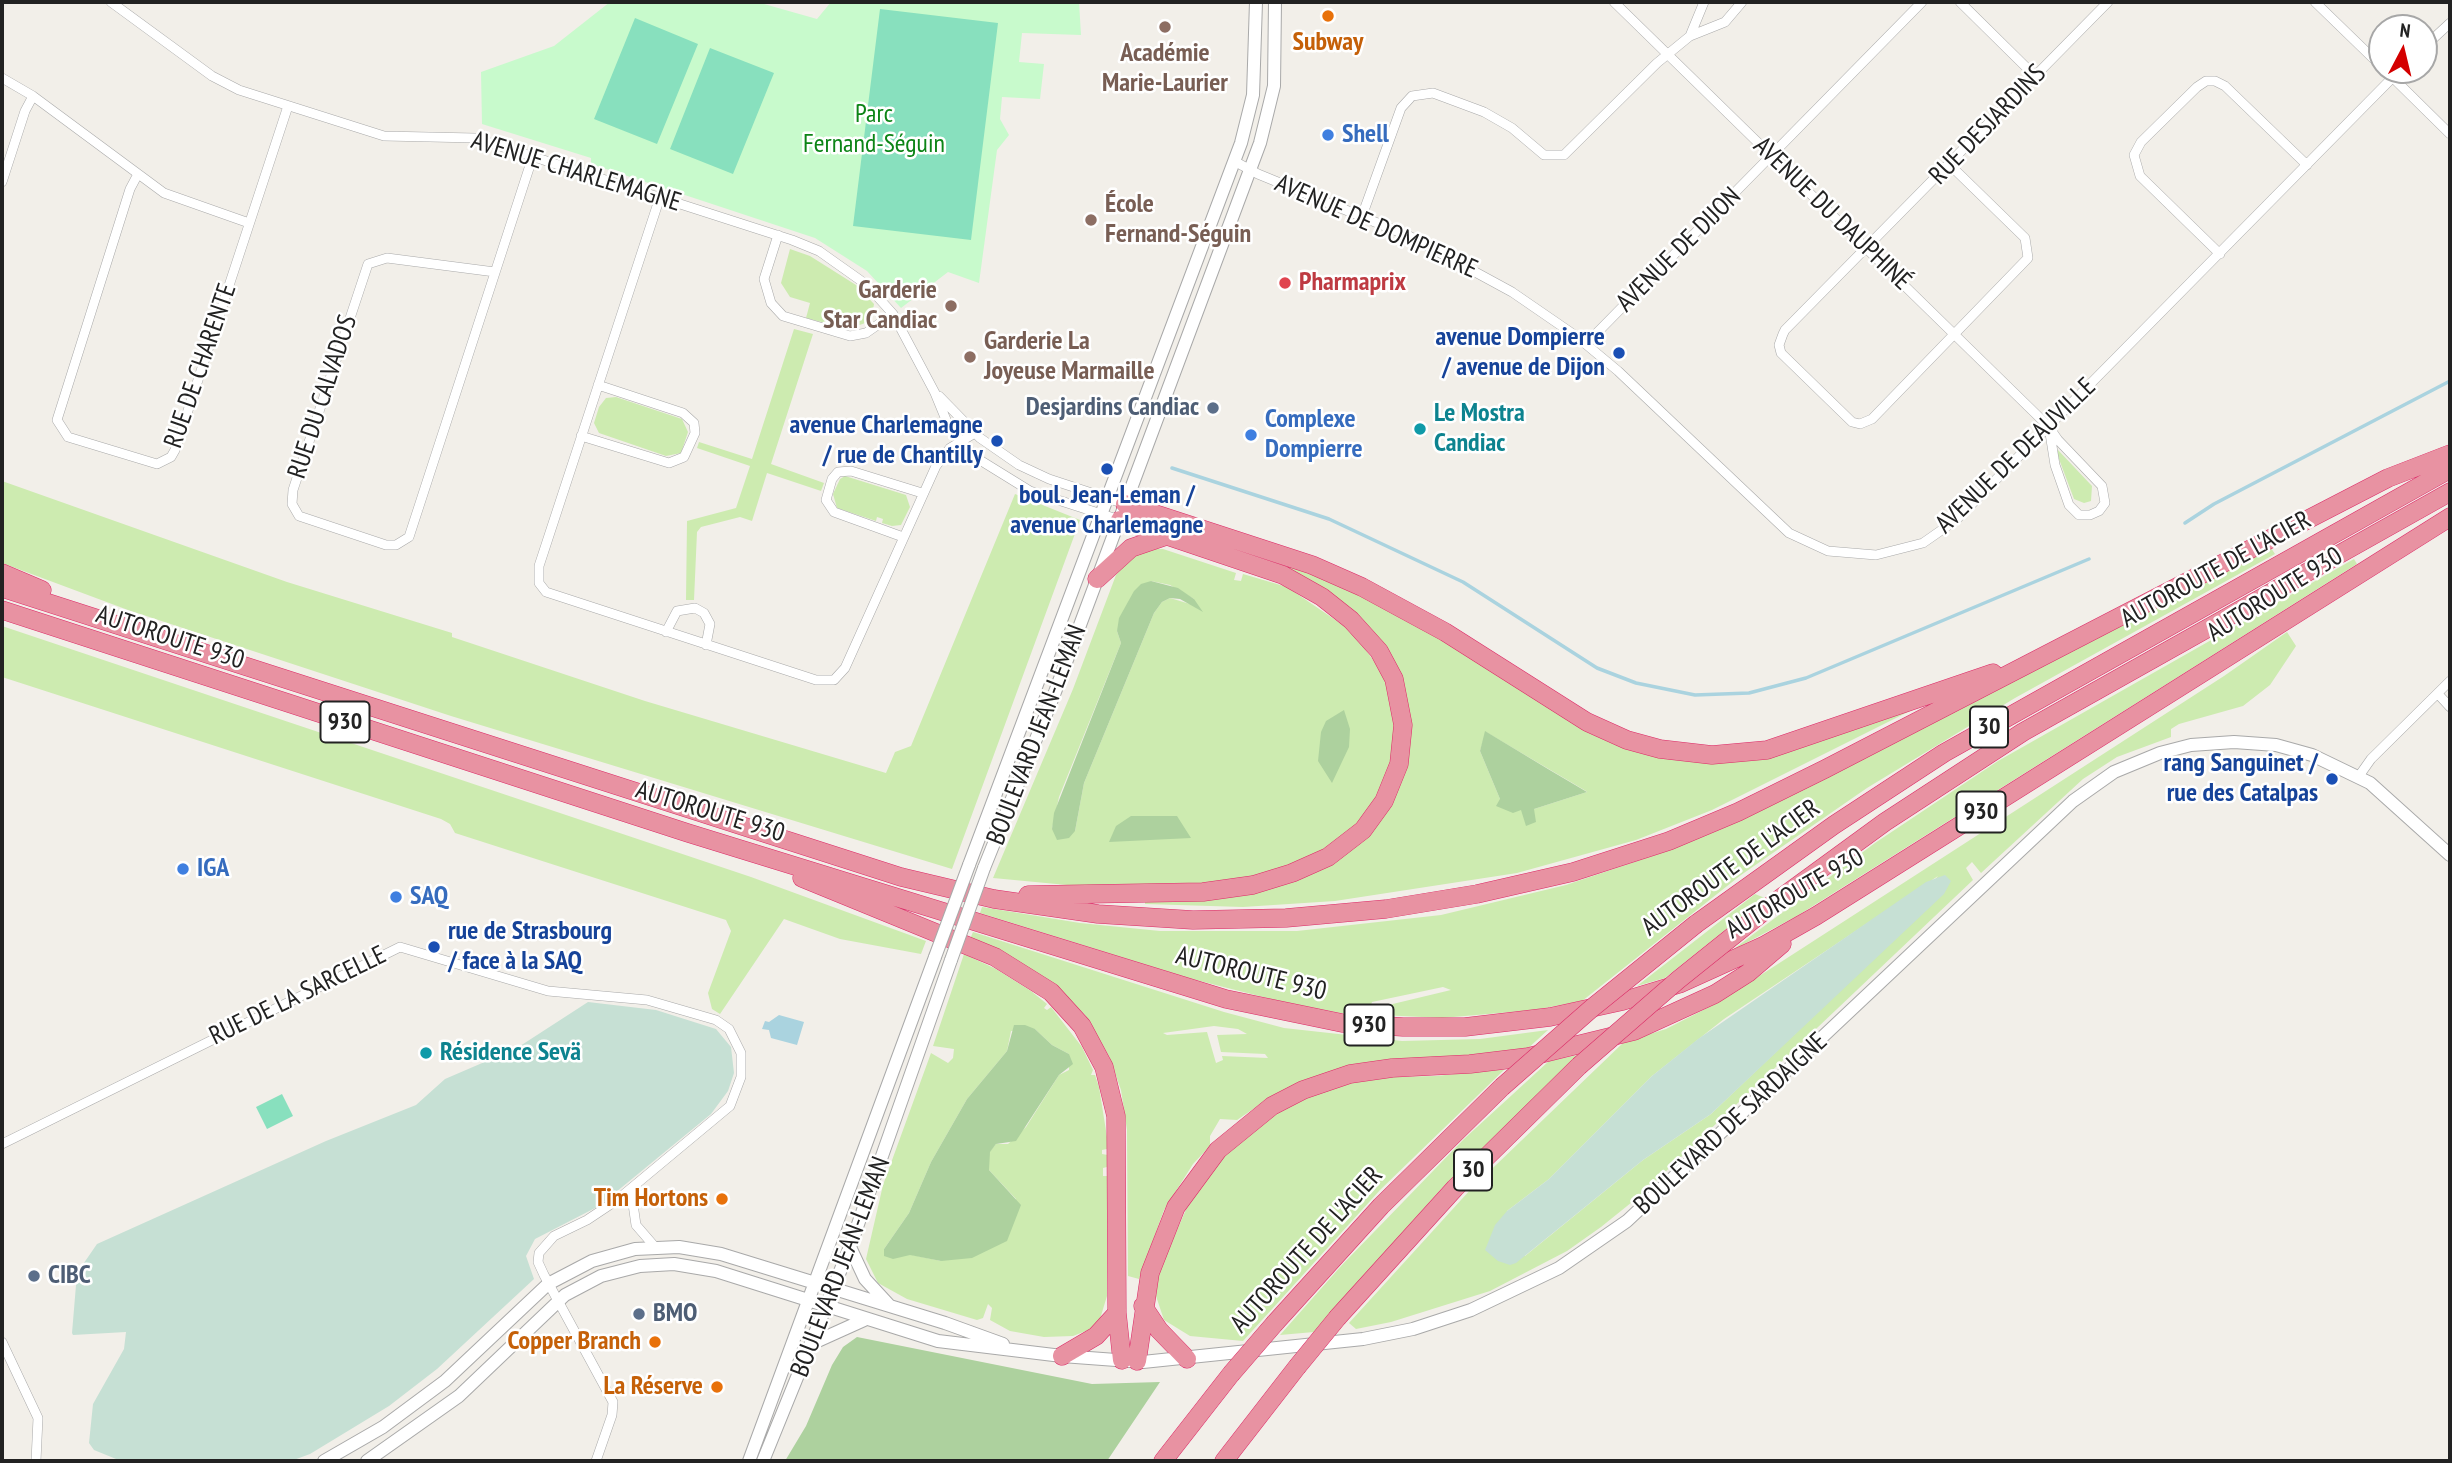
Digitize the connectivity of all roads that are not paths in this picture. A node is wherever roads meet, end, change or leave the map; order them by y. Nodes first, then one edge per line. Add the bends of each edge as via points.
1 (111, 2) edge
2 (1256, 2) edge
3 (1275, 2) edge
4 (1614, 2) edge
5 (1703, 2) edge
6 (1742, 2) edge
7 (1922, 2) edge
8 (1960, 2) edge
9 (2108, 2) edge
10 (2315, 2) edge
11 (1690, 36) junction
12 (2368, 54) edge
13 (1668, 55) junction
14 (2035, 76) junction
15 (2, 78) edge
16 (2386, 84) edge
17 (2398, 84) edge
18 (33, 96) junction
19 (288, 106) junction
20 (2450, 134) edge
21 (1771, 155) junction
22 (533, 156) junction
23 (1234, 161) junction
24 (1949, 164) junction
25 (2306, 165) junction
26 (1250, 170) junction
27 (138, 174) junction
28 (2, 182) edge
29 (660, 197) junction
30 (1362, 216) junction
31 (249, 223) junction
32 (778, 235) junction
33 (1867, 247) junction
34 (2220, 254) junction
35 (495, 272) junction
36 (893, 314) junction
37 (1955, 334) junction
38 (1586, 344) junction
39 (598, 384) junction
40 (935, 393) junction
41 (2049, 427) junction
42 (975, 433) junction
43 (582, 436) junction
44 (960, 441) junction
45 (2450, 454) edge
46 (2450, 469) edge
47 (2450, 492) edge
48 (922, 493) junction
49 (1105, 497) junction
50 (1123, 512) junction
51 (1099, 515) junction
52 (2450, 517) edge
53 (1169, 535) junction
54 (903, 537) junction
55 (2, 573) edge
56 (1097, 579) junction
57 (2, 588) edge
58 (2, 610) edge
59 (122, 625) junction
60 (666, 632) junction
61 (706, 645) junction
62 (2043, 657) junction
63 (2450, 681) edge
64 (2438, 694) junction
65 (2450, 707) edge
66 (2359, 776) junction
67 (688, 833) junction
68 (2450, 856) edge
69 (980, 895) junction
70 (1816, 916) junction
71 (2, 1144) edge
72 (631, 1190) junction
73 (655, 1247) junction
74 (850, 1247) junction
75 (814, 1282) junction
76 (548, 1284) junction
77 (834, 1288) junction
78 (807, 1299) junction
79 (558, 1301) junction
80 (889, 1305) junction
81 (1143, 1306) junction
82 (826, 1307) junction
83 (1117, 1313) junction
84 (864, 1320) junction
85 (2, 1342) edge
86 (813, 1343) junction
87 (1023, 1351) junction
88 (1062, 1356) junction
89 (1186, 1359) junction
90 (1129, 1361) junction
91 (36, 1461) edge
92 (324, 1461) edge
93 (367, 1461) edge
94 (596, 1461) edge
95 (749, 1461) edge
96 (763, 1461) edge
97 (1163, 1461) edge
98 (1224, 1461) edge

1 - 19 street, AVENUE CHARLEMAGNE via 218,80
2 - 23 street, BOULEVARD JEAN-LEMAN via 1253,96
3 - 26 street, BOULEVARD JEAN-LEMAN via 1274,86
4 - 13 street, AVENUE DU DAUPHINÉ
5 - 11 street
6 - 11 street via 1725,22
7 - 21 street
8 - 14 street
9 - 14 street, RUE DESJARDINS
10 - 12 street
11 - 13 street
13 - 21 street, AVENUE DU DAUPHINÉ
13 - 30 street via 1574,148 1560,156 1539,153 1512,128 1484,112 1433,93 1412,96 1401,108
14 - 24 street, RUE DESJARDINS
15 - 18 street
16 - 25 street, AVENUE DE DEAUVILLE
17 - 20 street
18 - 27 street
18 - 28 street
19 - 22 street, AVENUE CHARLEMAGNE via 384,136 468,137
19 - 31 street, RUE DE CHARENTE
21 - 33 street, AVENUE DU DAUPHINÉ
21 - 38 street, AVENUE DE DIJON
22 - 29 street, AVENUE CHARLEMAGNE
22 - 35 street, RUE DU CALVADOS
23 - 26 street, AVENUE DE DOMPIERRE
23 - 49 street, BOULEVARD JEAN-LEMAN
24 - 33 street, RUE DESJARDINS
24 - 37 street via 2025,238 2030,251 2022,267
25 - 34 street, AVENUE DE DEAUVILLE
25 - 34 street via 2215,81 2201,83 2141,142 2134,155 2140,176
26 - 30 street, AVENUE DE DOMPIERRE
26 - 50 street, BOULEVARD JEAN-LEMAN
27 - 31 street via 170,195
27 - 31 street, RUE DE CHARENTE via 58,410 59,426 68,437 153,463 171,457
29 - 32 street, AVENUE CHARLEMAGNE
29 - 39 street
30 - 38 street, AVENUE DE DOMPIERRE via 1478,271
32 - 36 street, AVENUE CHARLEMAGNE via 844,266
32 - 36 street via 764,279 771,303 783,316 850,336 866,333
33 - 37 street, AVENUE DU DAUPHINÉ
33 - 37 street, RUE DESJARDINS via 1785,330 1781,353 1848,419 1860,424 1872,419
34 - 41 street, AVENUE DE DEAUVILLE
35 - 35 street, RUE DU CALVADOS via 409,537 386,545 299,516 292,504 293,491 368,264 387,258
36 - 40 street, AVENUE CHARLEMAGNE
37 - 41 street, AVENUE DU DAUPHINÉ
38 - 41 street, AVENUE DE DEAUVILLE via 1774,522 1804,542 1836,553 1885,554 1931,538 1956,520
39 - 43 street
39 - 43 street via 683,412 694,423 695,433 684,457 669,463
40 - 42 street, AVENUE CHARLEMAGNE
40 - 44 street, AVENUE CHARLEMAGNE
41 - 41 street, AVENUE DU DAUPHINÉ via 2055,465 2069,505 2079,515 2095,514 2104,508 2105,491
42 - 44 street
42 - 49 street, AVENUE CHARLEMAGNE via 1036,473
43 - 60 street via 539,566 539,583 551,594
44 - 48 street via 941,457
44 - 51 street, AVENUE CHARLEMAGNE via 1013,483
45 - 62 highway, AUTOROUTE 930 / 930 via 2388,478
46 - 97 highway, AUTOROUTE DE L'ACIER / 30, bridge via 1944,753 1824,831 1696,924 1503,1087 1381,1206 1231,1374
47 - 98 highway, AUTOROUTE DE L'ACIER / 30, bridge via 2033,726 1894,816 1774,903 1579,1066 1434,1209 1338,1317
48 - 54 street
48 - 54 street via 851,471 838,472 832,480 826,500 834,512
49 - 50 street, AVENUE CHARLEMAGNE
49 - 51 street, BOULEVARD JEAN-LEMAN
50 - 51 street, AVENUE CHARLEMAGNE
50 - 53 highway
50 - 56 street, BOULEVARD JEAN-LEMAN
50 - 62 highway via 1312,565 1445,632 1587,722 1627,740 1672,751 1724,754 1776,747
51 - 75 street, BOULEVARD JEAN-LEMAN, bridge
52 - 70 highway, AUTOROUTE 930 / 930
53 - 56 highway via 1131,548
53 - 69 highway via 1291,579 1337,608 1369,638 1394,679 1402,718 1400,757 1389,793 1350,842 1311,866 1262,883 1170,894
54 - 61 street via 845,668 835,680 816,680
55 - 59 highway
56 - 74 street, BOULEVARD JEAN-LEMAN, bridge via 984,868
57 - 59 highway, AUTOROUTE 930 / 930
58 - 67 highway, AUTOROUTE 930 / 930
59 - 69 highway, AUTOROUTE 930 / 930 via 860,864
60 - 61 street
60 - 61 street via 677,611 695,608 710,624
62 - 69 highway, AUTOROUTE 930 / 930 via 1717,821 1625,857 1503,889 1378,911 1241,920 1123,916
63 - 64 street
64 - 65 street
64 - 66 street
66 - 68 street, BOULEVARD DE SARDAIGNE
66 - 89 street, BOULEVARD DE SARDAIGNE via 2298,750 2251,743 2179,747 2129,765 2073,801 1653,1199 1576,1258 1494,1301 1413,1329
67 - 70 highway, AUTOROUTE 930 / 930 via 1226,999 1298,1016 1373,1026 1488,1025 1588,1010 1696,977
67 - 83 highway via 970,945 1040,984 1068,1008 1096,1049 1115,1106
70 - 81 highway via 1739,979 1695,1005 1634,1031 1528,1057 1350,1074 1272,1106 1227,1141 1184,1193 1157,1249
71 - 72 street, RUE DE LA SARCELLE via 405,946 548,991 630,997 686,1009 729,1029 742,1065 734,1098
72 - 73 street via 636,1225
72 - 76 street, RUE DE LA SARCELLE via 544,1243 538,1262
73 - 75 street, BOULEVARD DE SARDAIGNE via 706,1251
73 - 76 street, BOULEVARD DE SARDAIGNE via 608,1255
74 - 77 street, BOULEVARD JEAN-LEMAN
74 - 80 street via 865,1279
75 - 77 street, BOULEVARD DE SARDAIGNE
75 - 78 street, BOULEVARD JEAN-LEMAN
76 - 79 street, RUE DE LA SARCELLE
76 - 92 street, BOULEVARD DE SARDAIGNE via 445,1381 383,1427
77 - 80 street, BOULEVARD DE SARDAIGNE
77 - 82 street, BOULEVARD JEAN-LEMAN
78 - 79 street, BOULEVARD DE SARDAIGNE via 707,1269 660,1264 601,1276
78 - 82 street, BOULEVARD DE SARDAIGNE
78 - 95 street, BOULEVARD JEAN-LEMAN
79 - 93 street, BOULEVARD DE SARDAIGNE via 459,1396
79 - 94 street, RUE DE LA SARCELLE via 613,1402
80 - 87 street, BOULEVARD DE SARDAIGNE
81 - 89 highway
81 - 90 highway
82 - 84 street, BOULEVARD DE SARDAIGNE
82 - 86 street, BOULEVARD JEAN-LEMAN
83 - 88 highway via 1102,1331
83 - 90 highway
84 - 86 street
84 - 87 street, BOULEVARD DE SARDAIGNE via 937,1341
85 - 91 street via 38,1418
86 - 96 street, BOULEVARD JEAN-LEMAN
87 - 88 street, BOULEVARD DE SARDAIGNE
88 - 90 street, BOULEVARD DE SARDAIGNE
89 - 90 street, BOULEVARD DE SARDAIGNE

